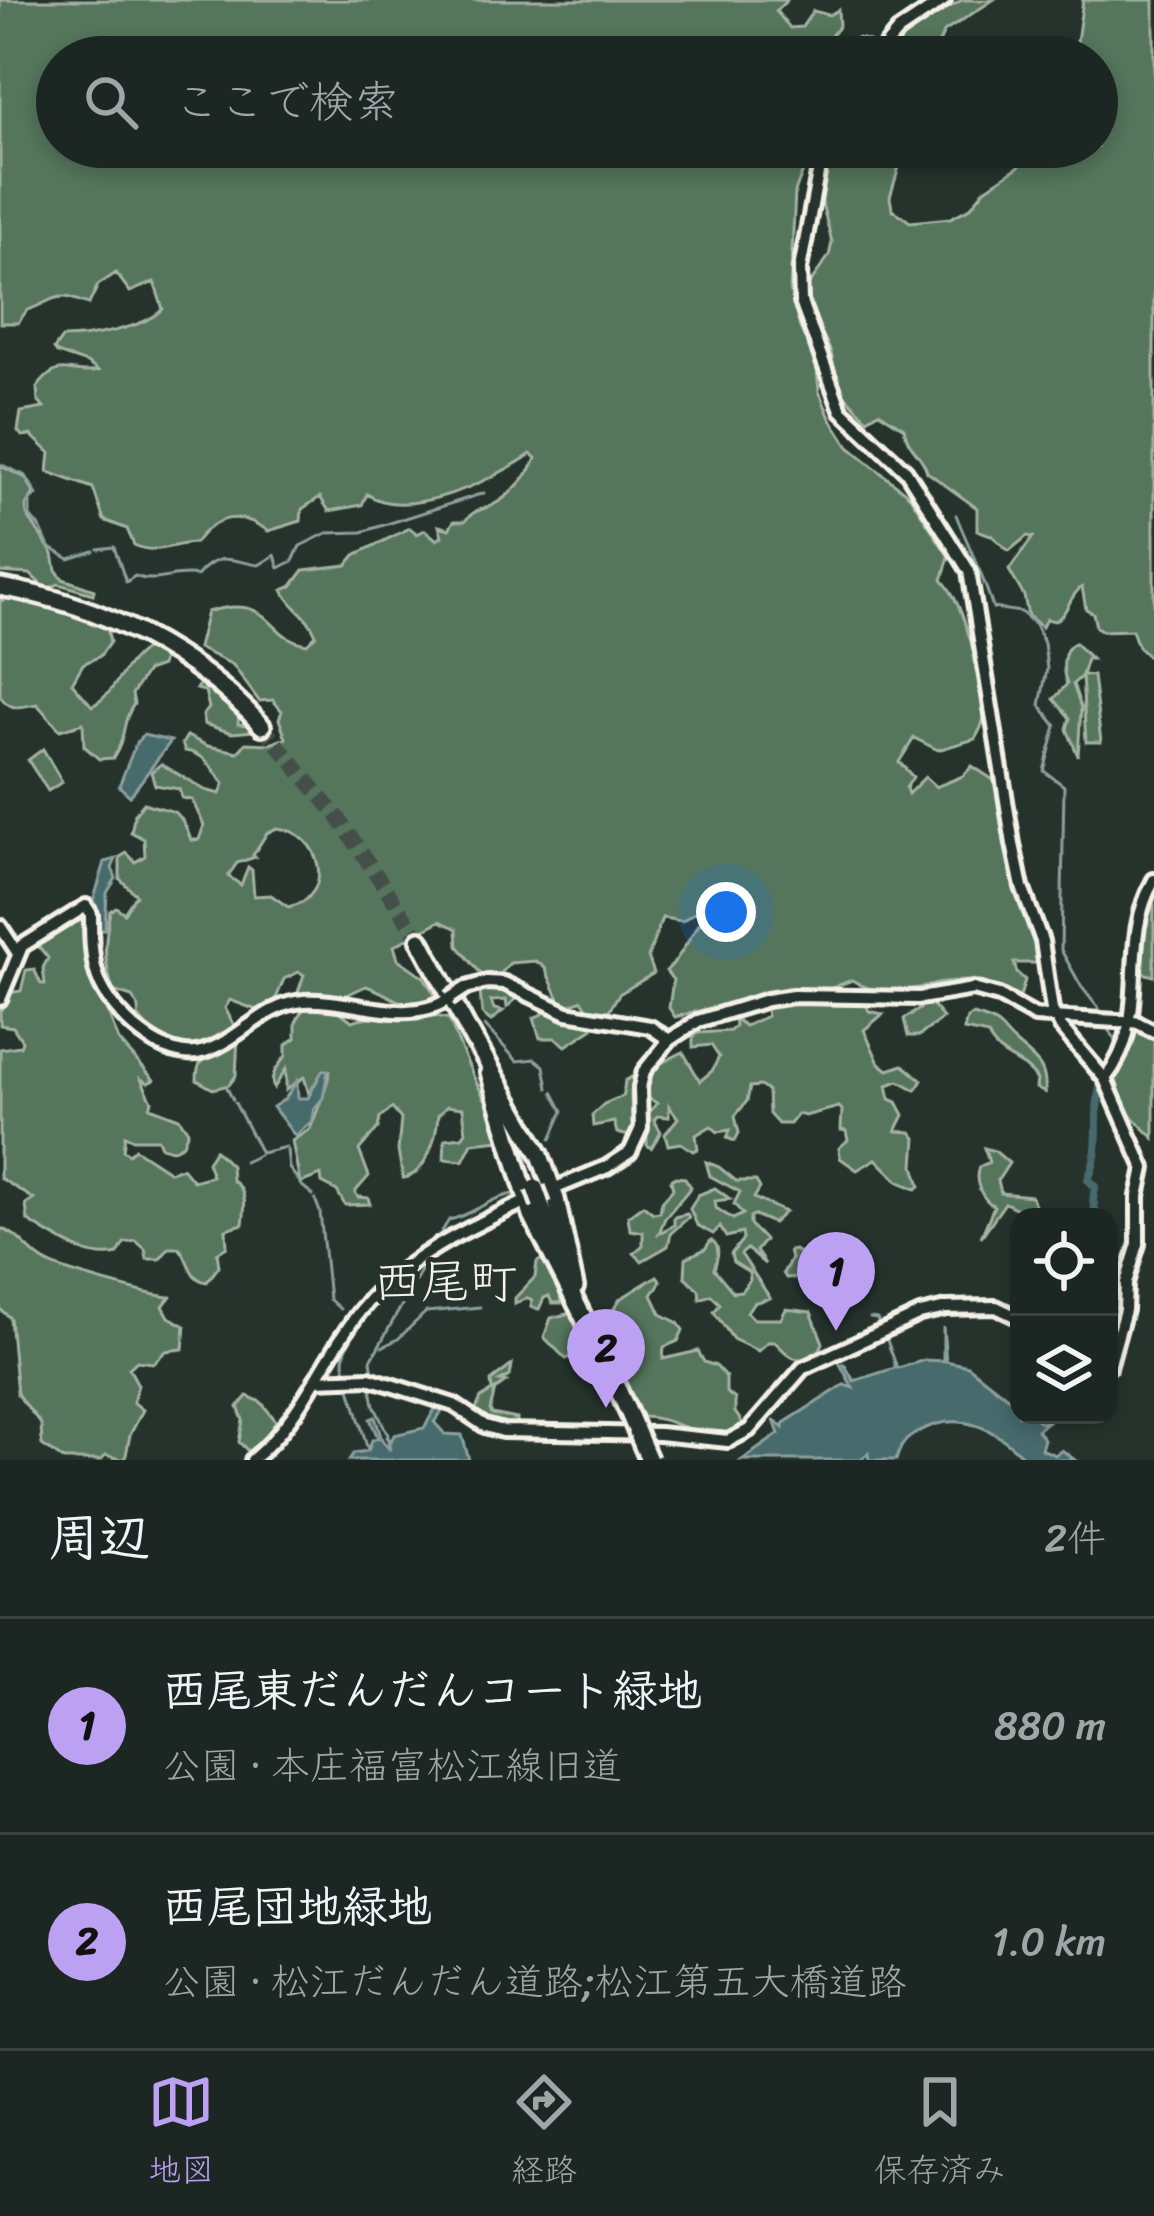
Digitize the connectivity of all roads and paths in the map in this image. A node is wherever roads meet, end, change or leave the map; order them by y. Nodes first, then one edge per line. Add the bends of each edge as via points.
1 (944, 0) edge
2 (894, 36) edge
3 (819, 168) edge
4 (0, 587) edge
5 (262, 726) tunnel mouth
6 (1154, 880) edge
7 (0, 926) edge
8 (420, 940) tunnel mouth
9 (17, 952) junction
10 (0, 999) edge
11 (1055, 1018) junction
12 (1154, 1030) edge
13 (470, 1032) junction
14 (669, 1040) junction
15 (1105, 1079) junction
16 (539, 1195) junction
17 (1015, 1316) edge
18 (1118, 1329) edge
19 (604, 1358) junction
20 (315, 1380) junction
21 (252, 1460) edge
22 (649, 1460) edge

1 - 2 street
3 - 11 street via 801,302 841,410 906,471 969,571 1022,886 1042,940
4 - 5 highway via 107,618 198,667
6 - 15 street via 1139,914 1134,1028
7 - 9 street
8 - 13 highway
9 - 10 street
9 - 14 street, bridge via 88,908 98,978 111,1001 163,1046 186,1054 209,1050 292,1003 412,1012 487,982 567,1013 650,1027
11 - 12 street
11 - 14 street via 973,989 920,998 793,996 698,1021
11 - 15 street
13 - 16 highway
13 - 16 highway via 525,1124
14 - 16 street via 644,1071 641,1129 630,1152
15 - 18 street via 1144,1165 1138,1244
16 - 19 highway
16 - 19 highway via 543,1242
16 - 20 street via 386,1283
17 - 20 street via 996,1307 916,1316 803,1368 749,1430 723,1442 503,1431 454,1405 369,1378
19 - 22 highway, bridge
20 - 21 street via 277,1438

